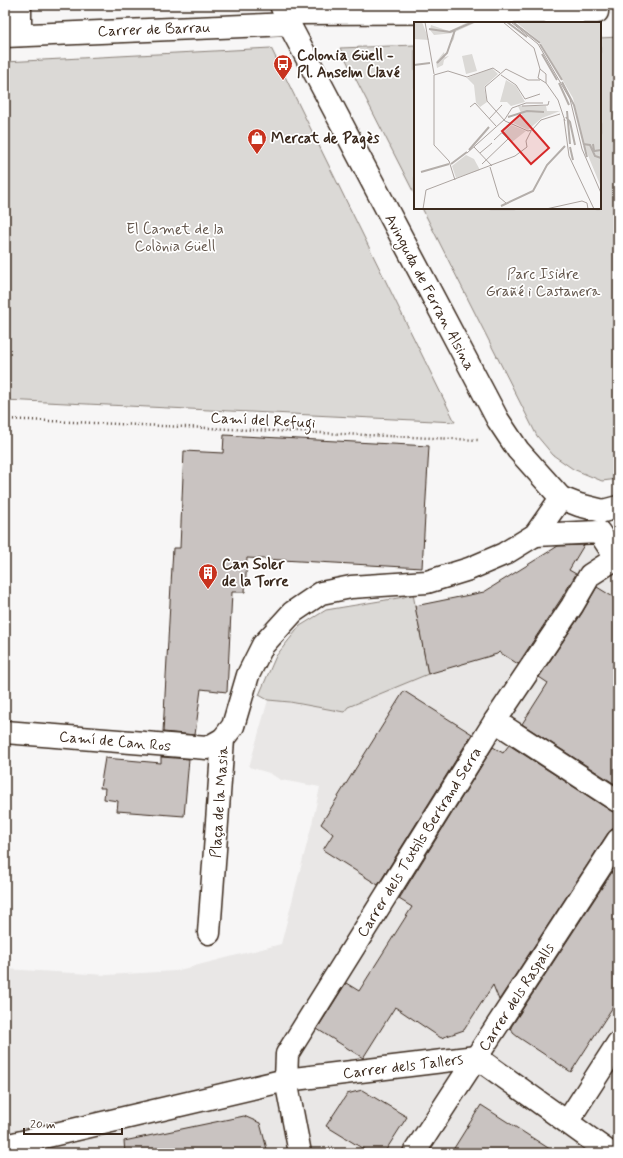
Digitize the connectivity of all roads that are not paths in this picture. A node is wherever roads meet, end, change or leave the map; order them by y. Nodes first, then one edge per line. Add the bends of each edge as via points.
1 (20, 5) edge
2 (597, 12) dead end
3 (285, 14) edge
4 (12, 35) edge
5 (561, 498) junction
6 (618, 507) edge
7 (535, 535) junction
8 (617, 558) edge
9 (495, 721) junction
10 (5, 732) edge
11 (223, 738) junction
12 (618, 800) edge
13 (618, 840) edge
14 (209, 932) dead end
15 (618, 1043) edge
16 (476, 1057) junction
17 (286, 1080) junction
18 (567, 1122) junction
19 (5, 1146) edge
20 (300, 1153) edge
21 (414, 1153) edge
22 (610, 1153) edge

1 - 4 street, Carrer de Barrau
2 - 3 street, Carrer de Barrau
3 - 4 street, Carrer de Barrau
3 - 5 street, Avinguda de Ferran Alsina via 498,420 518,450
5 - 6 street, Avinguda de Ferran Alsina via 602,511
5 - 7 street, Plaça de la Masia
7 - 8 street via 599,532
7 - 11 street, Plaça de la Masia via 504,554 427,582 351,587 322,593 293,612 263,645 248,675 233,726
8 - 9 street, Carrer dels Textils Bertrand Serra via 590,575
9 - 12 street
9 - 17 street, Carrer dels Textils Bertrand Serra via 287,1054
10 - 11 street, Camí de Can Ros via 207,748
11 - 14 street, Plaça de la Masia
13 - 16 street, Carrer dels Raspalls
15 - 18 street
16 - 17 street, Carrer dels Tallers
16 - 18 street, Carrer dels Tallers
16 - 21 street, Carrer dels Raspalls
17 - 19 street, Carrer dels Tallers
17 - 20 street, Carrer dels Textils Bertrand Serra
18 - 22 street, Carrer dels Tallers

